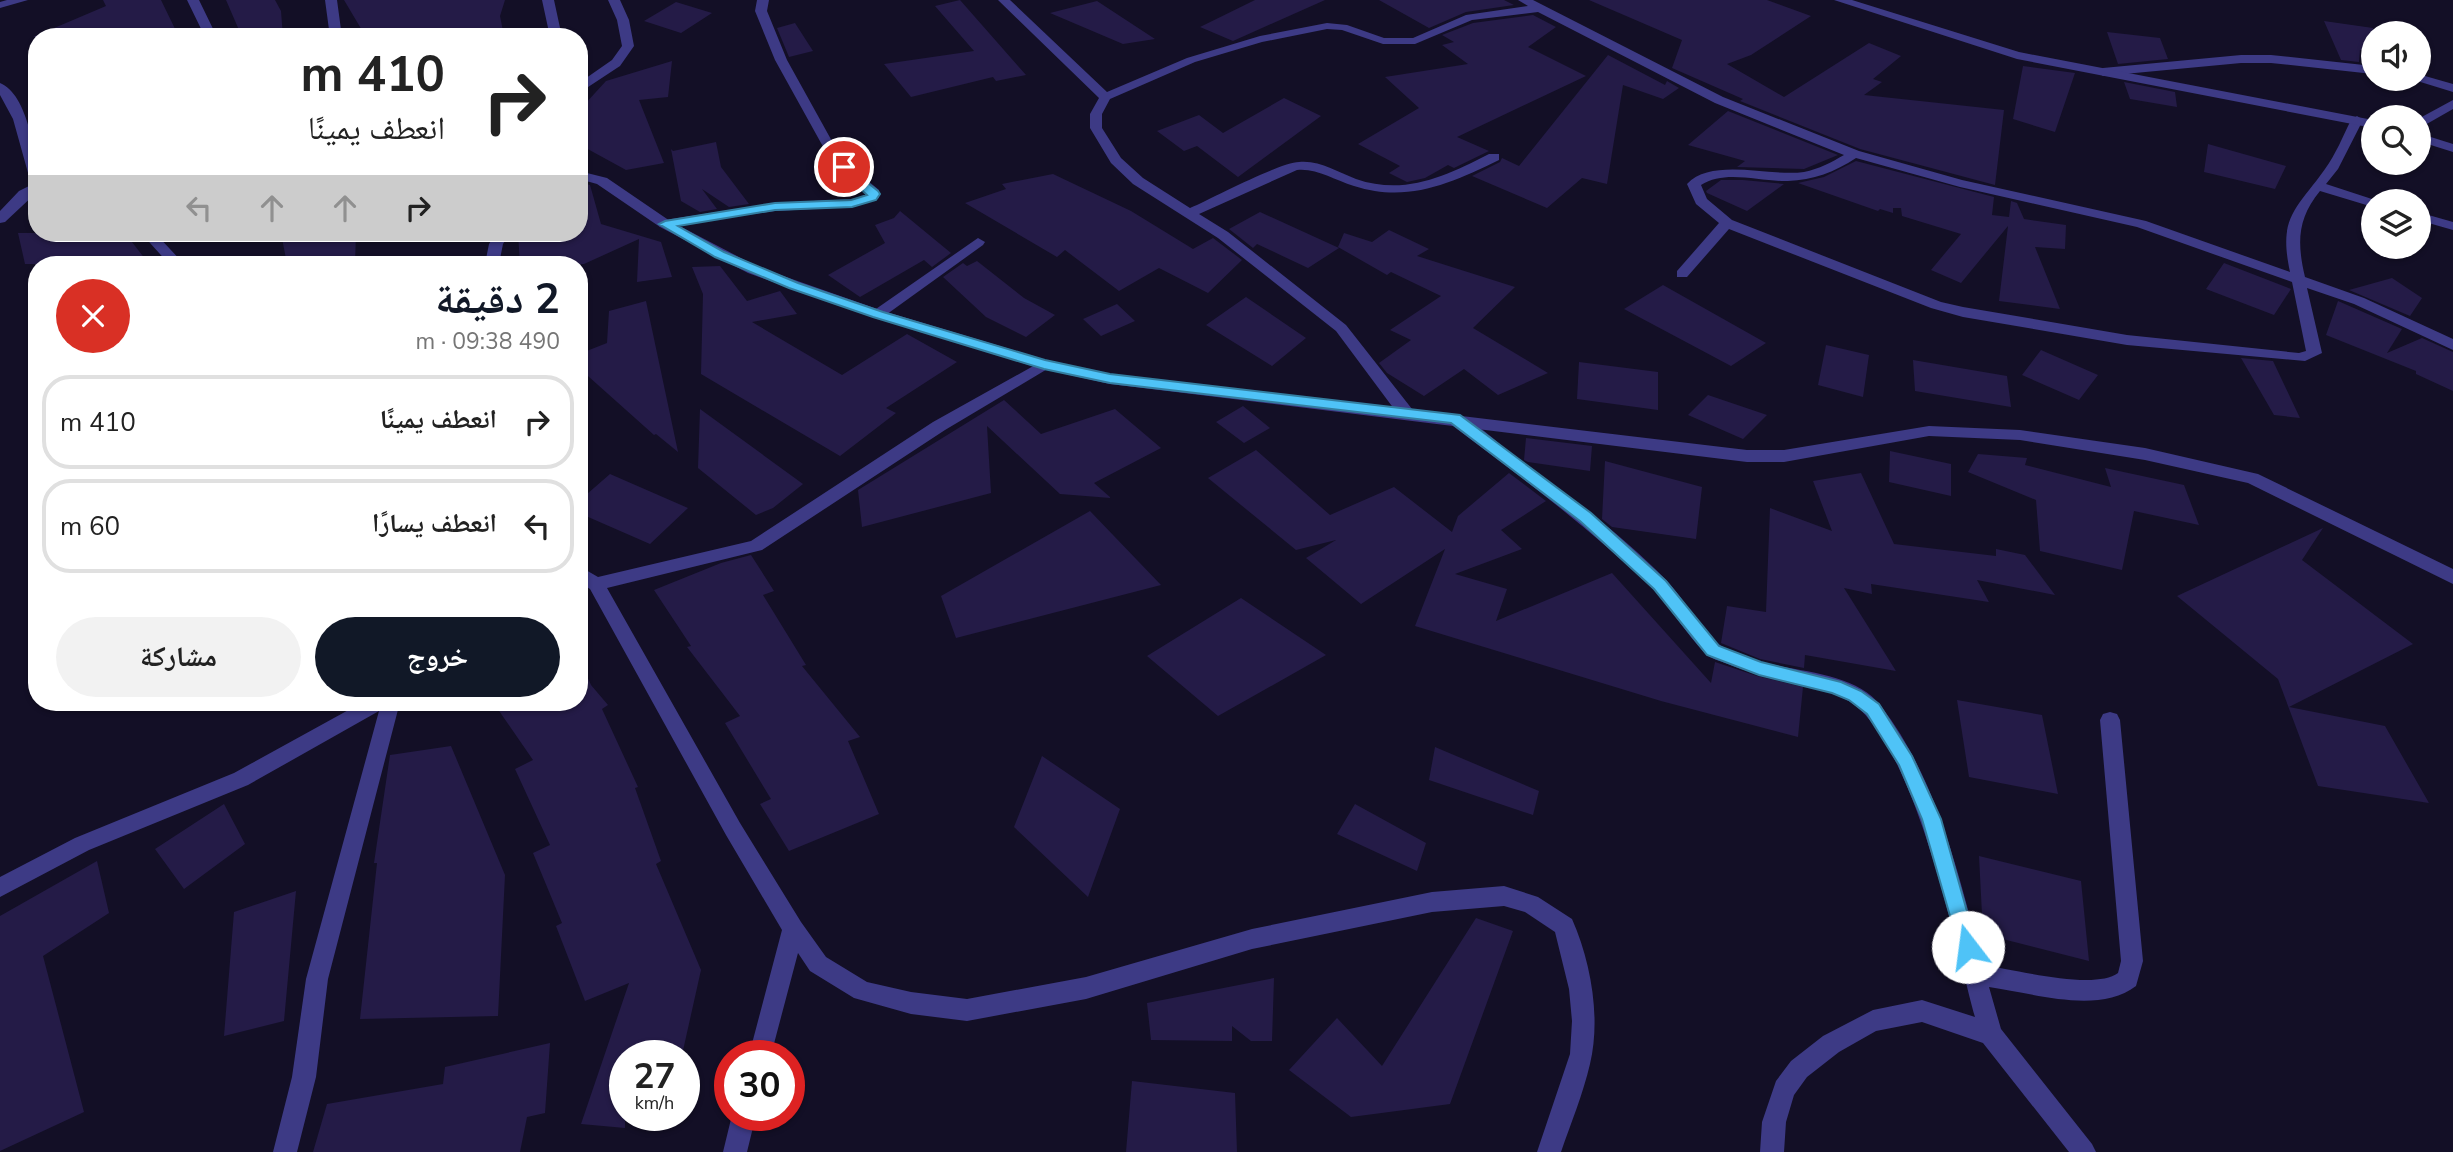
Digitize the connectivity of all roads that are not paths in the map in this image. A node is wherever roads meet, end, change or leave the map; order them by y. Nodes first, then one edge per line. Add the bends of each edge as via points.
1 (22, 0) edge
2 (193, 0) edge
3 (331, 0) edge
4 (548, 0) edge
5 (614, 0) edge
6 (763, 0) edge
7 (1004, 0) edge
8 (1524, 0) edge
9 (1840, 0) edge
10 (0, 5) edge
11 (1541, 8) junction
12 (207, 28) edge
13 (335, 28) edge
14 (554, 28) edge
15 (2361, 69) edge
16 (2103, 72) junction
17 (2431, 82) edge
18 (588, 83) edge
19 (0, 87) edge
20 (2453, 88) edge
21 (1105, 97) junction
22 (2453, 104) edge
23 (2431, 117) edge
24 (2357, 120) junction
25 (2361, 121) edge
26 (2431, 141) edge
27 (28, 148) edge
28 (2453, 148) edge
29 (1854, 154) junction
30 (1494, 157) dead end
31 (588, 177) edge
32 (2318, 186) junction
33 (28, 192) edge
34 (2361, 199) edge
35 (1191, 213) junction
36 (0, 219) edge
37 (2431, 220) edge
38 (1727, 223) junction
39 (665, 224) junction
40 (2453, 226) edge
41 (156, 242) edge
42 (978, 242) dead end
43 (170, 256) edge
44 (1682, 274) dead end
45 (2300, 278) junction
46 (878, 314) junction
47 (2453, 345) edge
48 (1044, 365) junction
49 (1406, 413) junction
50 (1455, 419) junction
51 (2453, 577) edge
52 (588, 579) edge
53 (363, 711) edge
54 (389, 711) edge
55 (2110, 720) dead end
56 (0, 888) edge
57 (793, 929) junction
58 (1975, 974) junction
59 (1991, 1035) junction
60 (764, 1040) edge
61 (740, 1131) edge
62 (285, 1152) edge
63 (735, 1152) edge
64 (1549, 1152) edge
65 (1772, 1152) edge
66 (2084, 1152) edge

1 - 10 street
2 - 12 street
3 - 13 street
4 - 14 street
5 - 18 street via 624,20 628,46 616,63
6 - 39 street via 761,11 781,60 827,143 844,167 874,194 852,203 775,206
7 - 21 street
8 - 11 street
9 - 16 street via 2017,55
11 - 21 street via 1470,17 1415,41 1383,41 1343,27 1305,28 1191,60
11 - 29 street via 1719,100
15 - 16 street via 2241,59
16 - 24 street
17 - 20 street
19 - 27 street
21 - 35 street via 1096,114 1096,128 1105,146 1138,181
22 - 23 street
24 - 25 street
24 - 32 street
26 - 28 street
29 - 38 street via 1824,173 1803,177 1706,176 1694,184 1696,190 1712,213
29 - 45 street via 2141,224
30 - 35 street via 1433,186 1396,192 1300,165
31 - 39 street via 602,181
32 - 34 street
32 - 45 street via 2305,201 2291,245
33 - 36 street
35 - 49 street via 1341,328
37 - 40 street
38 - 44 street
38 - 45 street via 1963,312 2127,340 2300,358 2314,353
39 - 46 street via 753,270
41 - 43 street
42 - 46 street
45 - 47 street
46 - 48 street
48 - 49 street via 1110,379
48 - 52 street via 939,426 756,546
49 - 50 street
50 - 51 street via 1747,456 1784,456 1929,431 2020,435 2145,454 2252,478
50 - 58 street via 1586,517 1660,585 1713,650 1759,668 1835,687 1873,709 1906,762 1931,819
52 - 57 street
53 - 56 street via 242,779 82,844
54 - 62 street via 317,979 304,1077
55 - 58 street via 2132,961 2128,979 2116,988 2085,991
57 - 60 street
57 - 64 street via 818,964 862,991 967,1010 1086,988 1252,939 1375,912 1504,896 1531,904 1564,926 1577,967 1583,1005 1581,1055
58 - 59 street
59 - 65 street via 1922,1011 1872,1021 1799,1069 1784,1089 1773,1122
59 - 66 street
61 - 63 street

